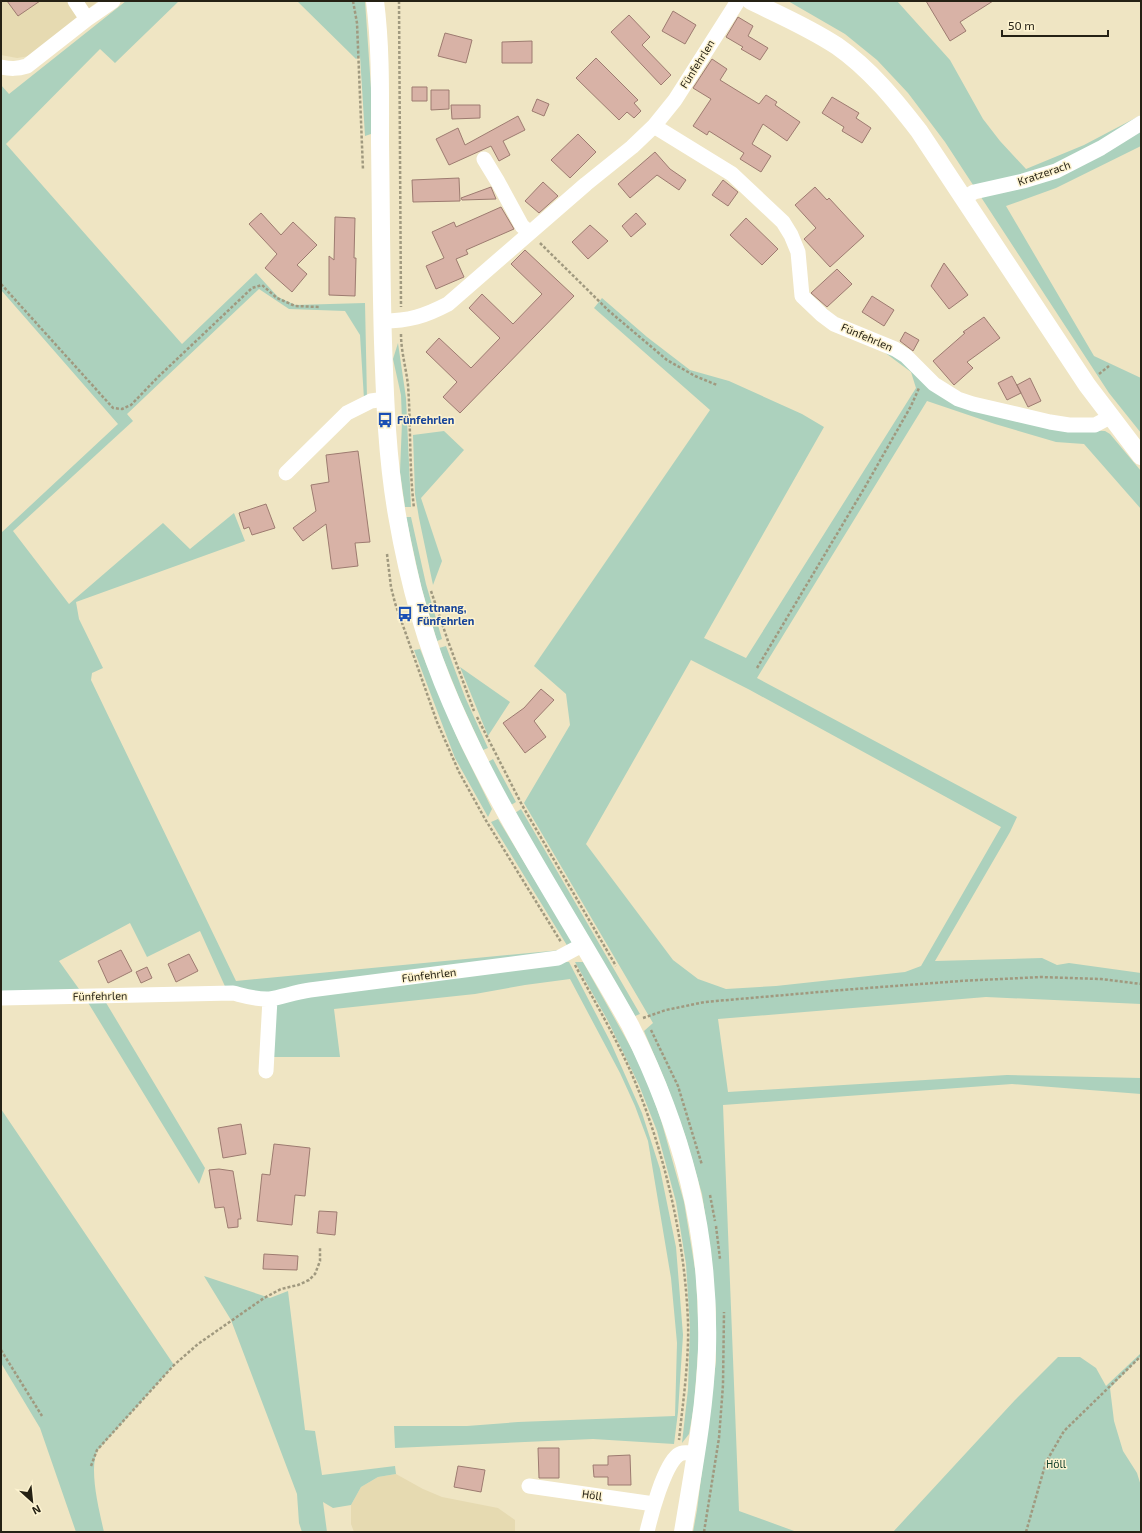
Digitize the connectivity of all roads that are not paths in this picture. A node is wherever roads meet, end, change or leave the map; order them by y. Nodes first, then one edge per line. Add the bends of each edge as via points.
1 (75, 1) edge
2 (113, 1) edge
3 (376, 1) edge
4 (738, 1) edge
5 (751, 1) edge
6 (90, 11) edge
7 (6, 68) edge
8 (1141, 123) edge
9 (654, 126) junction
10 (484, 159) dead end
11 (964, 198) junction
12 (529, 232) junction
13 (383, 321) junction
14 (385, 399) junction
15 (1110, 417) junction
16 (1141, 456) edge
17 (286, 473) dead end
18 (592, 940) junction
19 (1, 998) edge
20 (270, 999) junction
21 (266, 1071) dead end
22 (696, 1455) junction
23 (529, 1486) dead end
24 (654, 1504) junction
25 (647, 1532) edge
26 (683, 1532) edge

1 - 6 street
2 - 6 street
3 - 13 main road via 380,74
4 - 9 street, Fünfehrlen via 675,100
5 - 11 main road via 814,32 843,50 870,74 891,95 919,131
6 - 7 street via 31,63 19,69
8 - 11 street, Kratzerach via 1101,148 1056,171 974,192
9 - 12 street, Fünfehrlen via 632,148
9 - 15 street, Fünfehrlen via 732,174 783,222 798,252 802,296 834,324 895,349 906,356 934,384 958,399 1069,425 1096,425
10 - 12 street via 522,226
11 - 15 main road
12 - 13 street, Fünfehrlen via 448,304 431,313 401,321
13 - 14 main road
14 - 17 street via 371,401 347,413
14 - 18 main road via 388,447 398,521 412,588 450,700 481,766 526,848
15 - 16 main road
18 - 20 street, Fünfehrlen via 558,958 294,992
18 - 22 main road via 663,1096 689,1176 701,1245 707,1309 707,1349
19 - 20 street, Fünfehrlen via 233,993 257,999
20 - 21 street
22 - 24 street via 685,1452 678,1454 670,1464
22 - 26 main road
23 - 24 street, Höll
24 - 25 street

